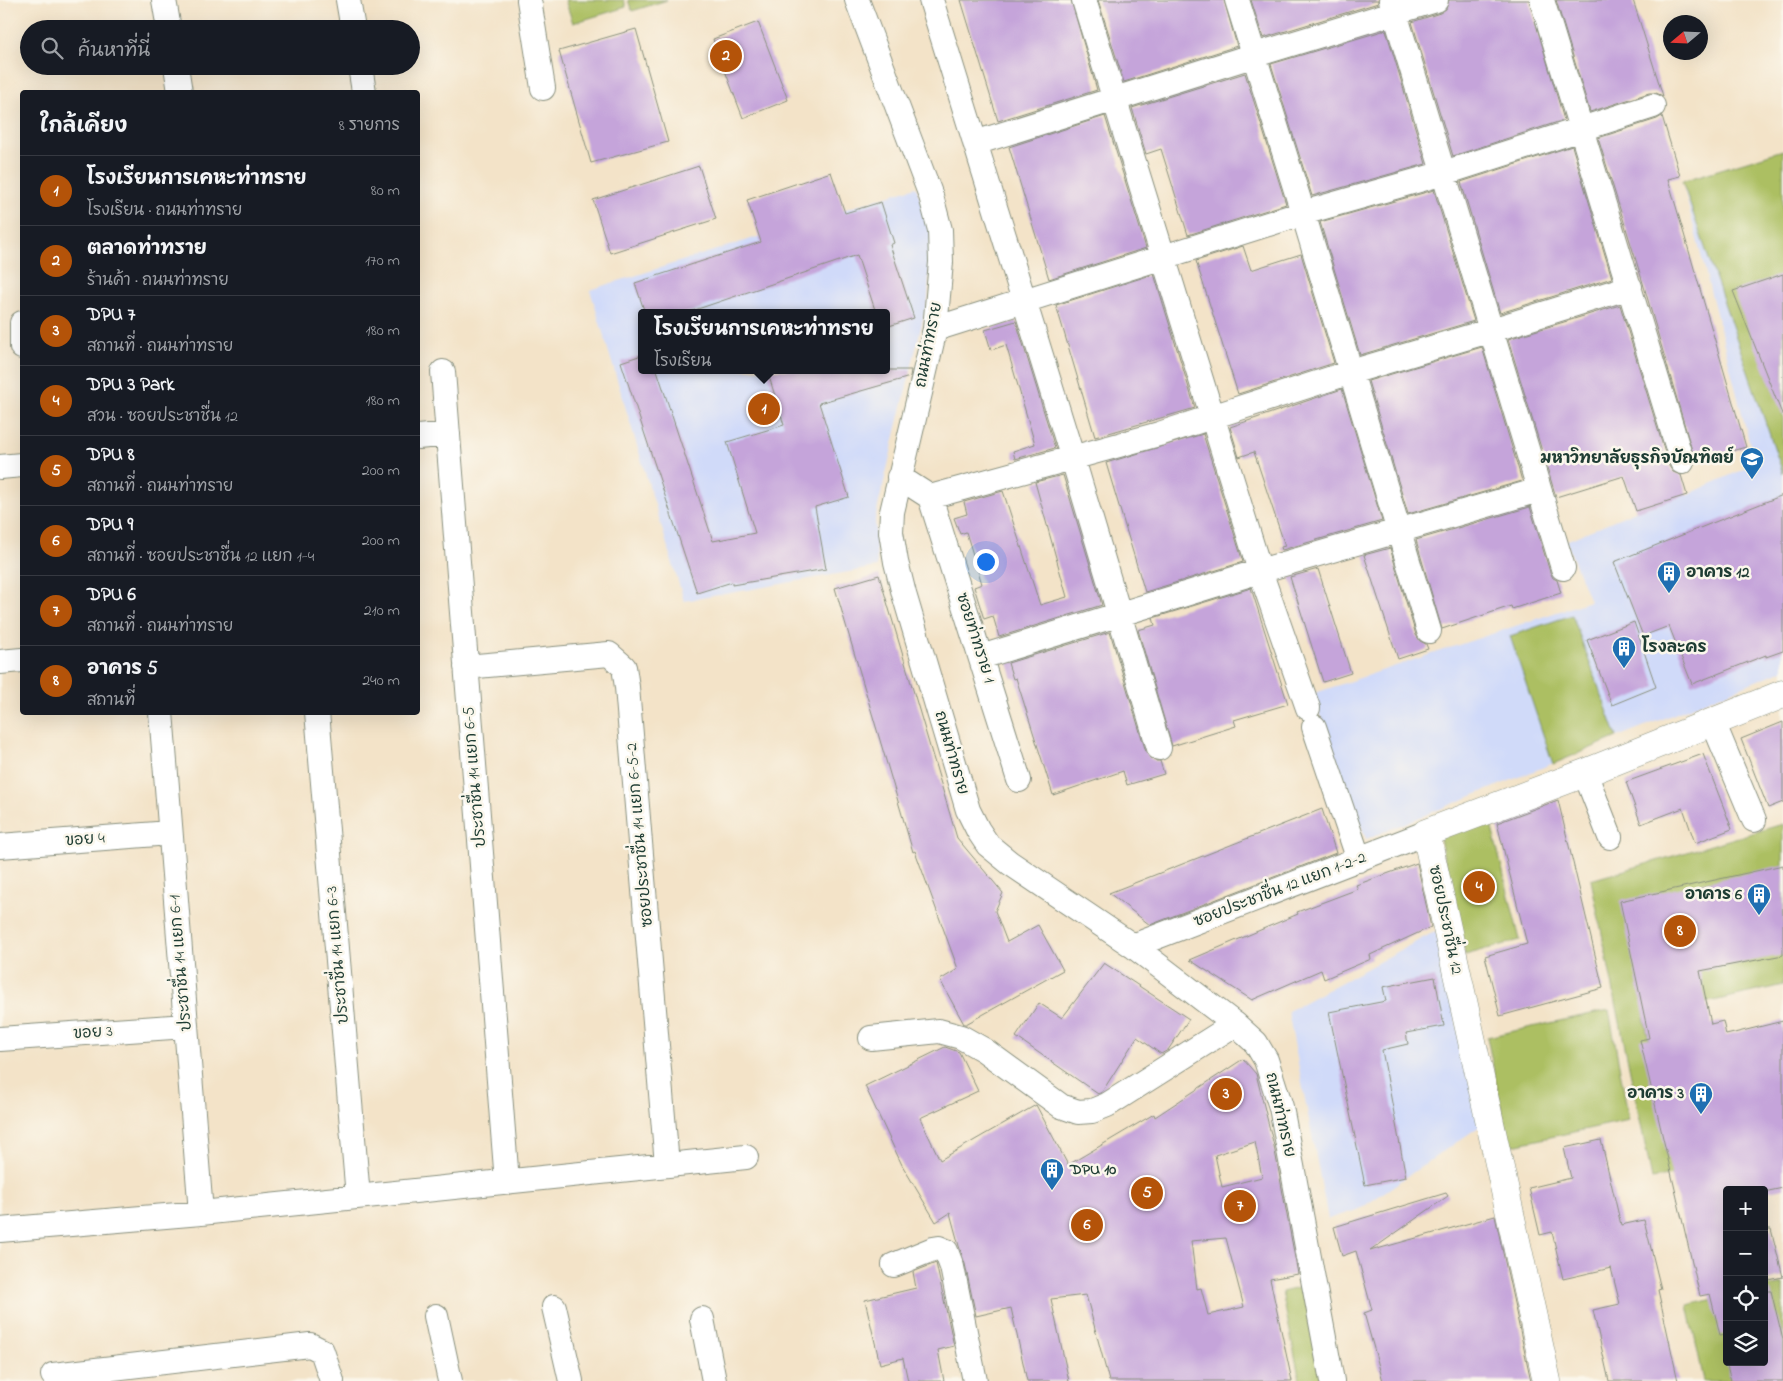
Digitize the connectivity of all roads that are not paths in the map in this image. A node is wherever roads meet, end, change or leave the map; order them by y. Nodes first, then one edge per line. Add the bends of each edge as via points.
1 (164, 0) edge
2 (348, 0) edge
3 (529, 0) edge
4 (931, 0) edge
5 (1084, 0) edge
6 (1236, 0) edge
7 (1436, 0) edge
8 (1542, 0) edge
9 (865, 2) edge
10 (1394, 6) edge
11 (167, 20) edge
12 (351, 20) edge
13 (1255, 55) junction
14 (177, 75) edge
15 (361, 75) edge
16 (543, 88) dead end
17 (180, 90) edge
18 (364, 90) edge
19 (1114, 99) junction
20 (1653, 106) dead end
21 (1582, 128) junction
22 (975, 143) junction
23 (1444, 173) junction
24 (1303, 213) junction
25 (1163, 258) junction
26 (1630, 287) junction
27 (1024, 302) junction
28 (934, 329) junction
29 (1492, 330) junction
30 (443, 372) dead end
31 (1351, 372) junction
32 (1213, 417) junction
33 (448, 434) junction
34 (420, 436) edge
35 (1073, 459) junction
36 (1682, 462) dead end
37 (20, 465) edge
38 (0, 467) edge
39 (899, 478) junction
40 (1539, 490) junction
41 (930, 497) junction
42 (1398, 531) junction
43 (1563, 568) dead end
44 (1260, 571) junction
45 (1119, 614) junction
46 (1429, 632) dead end
47 (981, 657) junction
48 (20, 660) edge
49 (0, 662) edge
50 (466, 667) junction
51 (1783, 694) edge
52 (161, 715) edge
53 (317, 715) edge
54 (1714, 722) junction
55 (1159, 748) dead end
56 (1585, 773) junction
57 (1019, 780) dead end
58 (1754, 820) dead end
59 (170, 833) junction
60 (1426, 834) junction
61 (1610, 837) dead end
62 (0, 846) edge
63 (1359, 860) junction
64 (1133, 946) junction
65 (1235, 1024) junction
66 (186, 1026) junction
67 (871, 1038) dead end
68 (0, 1040) edge
69 (746, 1157) dead end
70 (667, 1165) junction
71 (507, 1182) junction
72 (358, 1197) junction
73 (201, 1213) junction
74 (0, 1230) edge
75 (894, 1265) dead end
76 (554, 1307) dead end
77 (436, 1316) dead end
78 (702, 1319) dead end
79 (53, 1375) dead end
80 (332, 1381) edge
81 (450, 1381) edge
82 (571, 1381) edge
83 (714, 1381) edge
84 (975, 1381) edge
85 (1332, 1381) edge
86 (1547, 1381) edge

1 - 11 street
2 - 12 street
3 - 16 street
4 - 22 street
5 - 19 street
6 - 13 street
7 - 10 street
8 - 21 street
9 - 28 street, ถนนท่าทราย via 938,222 942,262
10 - 13 street
10 - 23 street
13 - 19 street
13 - 24 street
14 - 17 street
15 - 18 street
19 - 22 street
19 - 25 street
20 - 21 street
21 - 23 street
21 - 26 street
22 - 27 street
23 - 24 street
23 - 29 street
24 - 25 street
24 - 31 street
25 - 27 street
25 - 32 street
26 - 29 street
26 - 36 street
27 - 28 street
27 - 35 street
28 - 39 street, ถนนท่าทราย
29 - 31 street
29 - 40 street
30 - 33 street, ประชาชื่น 14 แยก 6-5
31 - 32 street
31 - 42 street
32 - 35 street
32 - 44 street
33 - 34 street
33 - 50 street, ประชาชื่น 14 แยก 6-5
35 - 41 street
35 - 45 street
37 - 38 street
39 - 41 street
39 - 64 street, ถนนท่าทราย via 891,532 896,562 974,824 988,845 1010,863
40 - 42 street
40 - 43 street
41 - 47 street, ซอยท่าทราย 1
42 - 44 street
42 - 46 street
44 - 45 street
44 - 63 street
45 - 47 street
45 - 55 street
47 - 57 street, ซอยท่าทราย 1
48 - 49 street
50 - 70 street, ซอยประชาชื่น 14 แยก 6-5-2 via 608,654 624,667
50 - 71 street, ประชาชื่น 14 แยก 6-5
51 - 54 main road
52 - 59 street, ประชาชื่น 14 แยก 6-1
53 - 72 street, ประชาชื่น 14 แยก 6-3
54 - 56 main road
54 - 58 street
56 - 60 main road
56 - 61 street
59 - 62 street, ขอย 4
59 - 66 street, ประชาชื่น 14 แยก 6-1
60 - 63 street, ซอยประชาชื่น 12 แยก 1-2-2
60 - 86 main road, ซอยประชาชื่น 12
63 - 64 street, ซอยประชาชื่น 12 แยก 1-2-2
64 - 65 street, ถนนท่าทราย
65 - 67 street via 1107,1104 1092,1111 1078,1112 1061,1106 961,1037 939,1031
65 - 85 street, ถนนท่าทราย via 1256,1043 1266,1060 1281,1106
66 - 68 street, ขอย 3
66 - 73 street, ประชาชื่น 14 แยก 6-1
69 - 70 street
70 - 71 street
71 - 72 street
72 - 73 street
73 - 74 street
75 - 84 street via 933,1249 946,1251
76 - 82 street
77 - 81 street
78 - 83 street
79 - 80 street via 310,1345 322,1352

